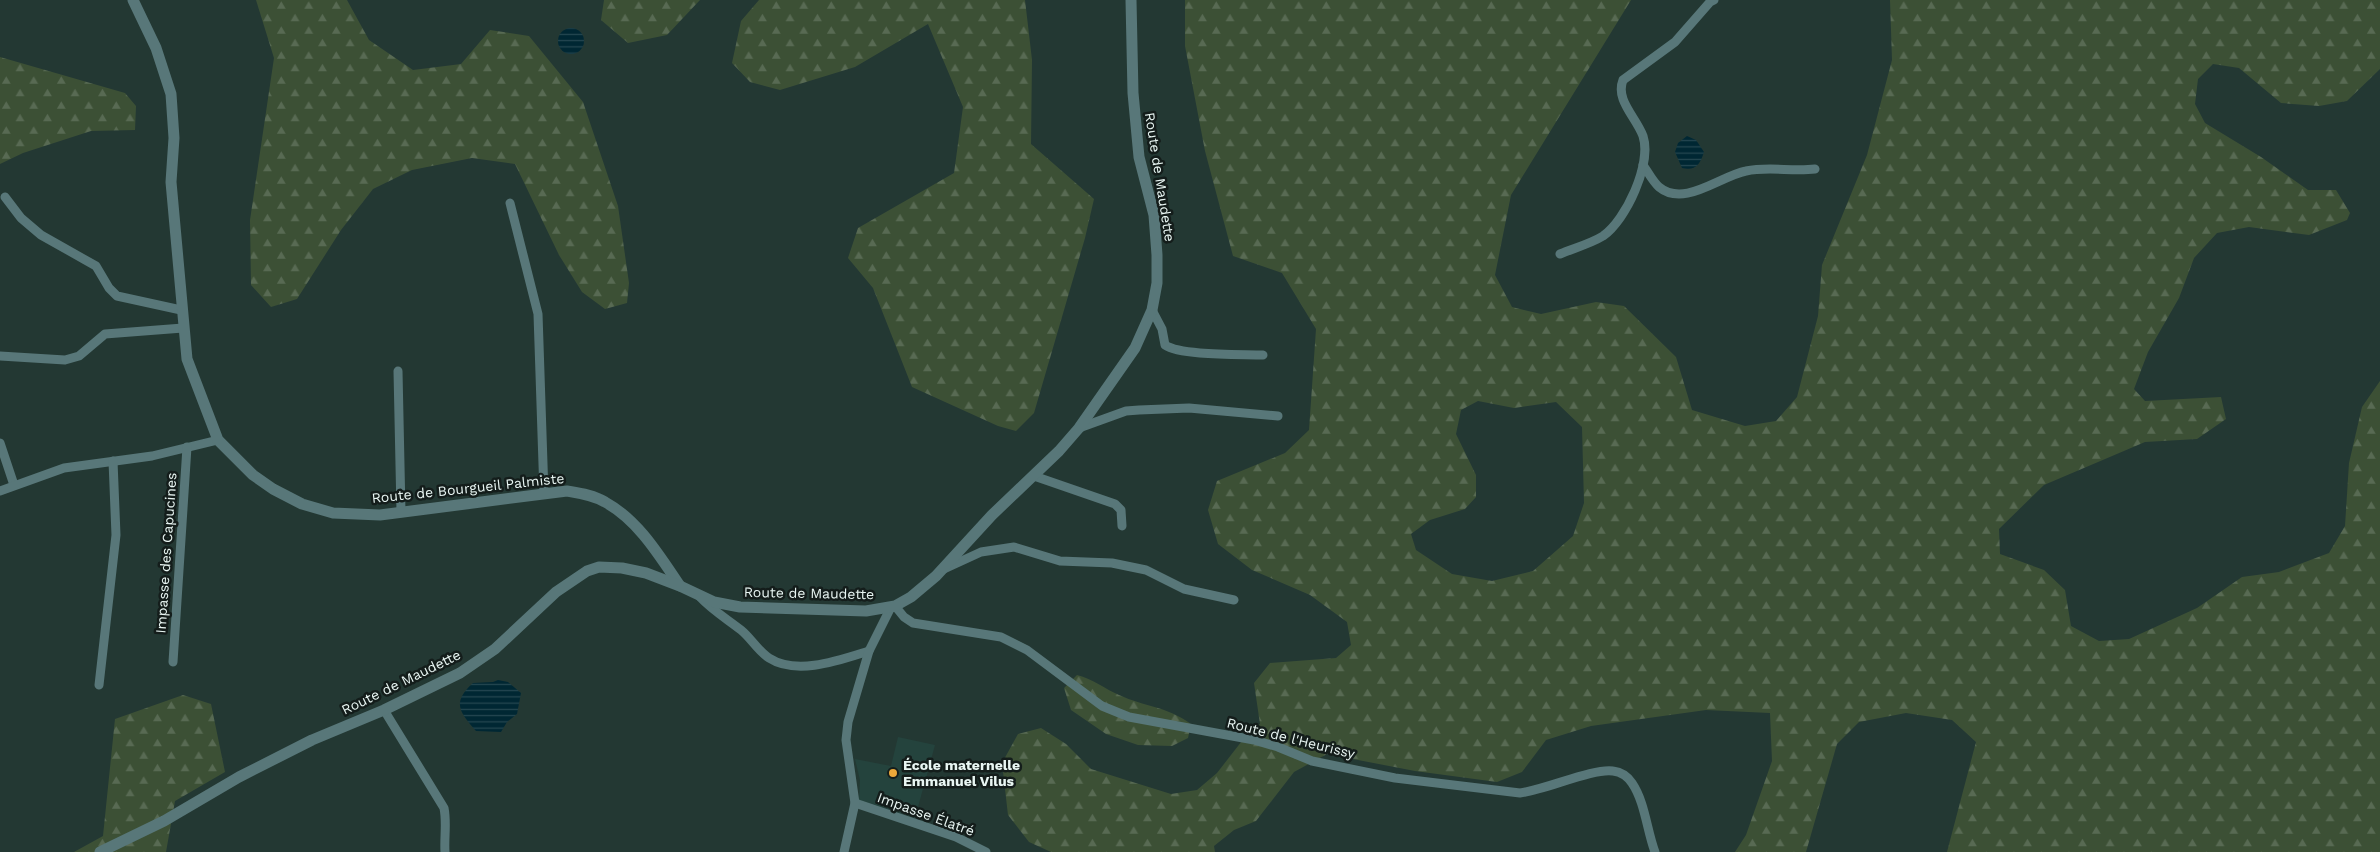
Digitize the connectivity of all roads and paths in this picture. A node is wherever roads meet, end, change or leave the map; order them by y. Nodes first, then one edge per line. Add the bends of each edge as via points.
1 (134, 0) edge
2 (1131, 0) edge
3 (1714, 0) edge
4 (1643, 165) junction
5 (1815, 169) dead end
6 (5, 197) dead end
7 (510, 203) dead end
8 (1560, 254) dead end
9 (181, 310) junction
10 (1152, 310) junction
11 (183, 328) junction
12 (1263, 355) dead end
13 (0, 356) edge
14 (398, 371) dead end
15 (1278, 416) dead end
16 (1079, 428) junction
17 (218, 440) junction
18 (0, 443) edge
19 (187, 447) junction
20 (113, 461) junction
21 (1034, 476) junction
22 (14, 486) junction
23 (0, 491) edge
24 (544, 494) junction
25 (402, 512) junction
26 (1122, 526) dead end
27 (941, 570) junction
28 (680, 586) junction
29 (700, 597) junction
30 (1234, 600) dead end
31 (893, 606) junction
32 (869, 651) junction
33 (173, 662) dead end
34 (100, 685) dead end
35 (384, 710) junction
36 (855, 803) junction
37 (100, 852) edge
38 (445, 852) edge
39 (844, 852) edge
40 (986, 852) edge
41 (1655, 852) edge

1 - 9 street, Route de Bourgueil Palmiste via 156,48 171,94 174,138 171,182
2 - 10 street, Route de Maudette via 1138,148 1154,215 1157,255 1157,283
3 - 4 street via 1675,42 1623,80 1620,94 1642,135 1645,148
4 - 5 street via 1658,186 1666,192 1678,194 1692,192 1744,171
4 - 8 street via 1630,201 1613,227 1594,241
6 - 9 street via 21,218 41,235 96,266 117,296
7 - 24 street via 538,314
9 - 11 street, Route de Bourgueil Palmiste
10 - 12 street via 1162,329 1165,345 1170,348
10 - 16 street, Route de Maudette via 1135,348
11 - 13 street via 105,334 79,356 65,360
11 - 17 street, Route de Bourgueil Palmiste via 190,371
14 - 25 street
15 - 16 street via 1189,408 1139,410 1126,411
16 - 21 street, Route de Maudette
17 - 19 street
17 - 25 street, Route de Bourgueil Palmiste via 253,475 302,504 334,513 380,515
18 - 22 street
19 - 20 street
19 - 33 street, Impasse des Capucines
20 - 22 street via 64,468
20 - 34 street via 116,535
21 - 26 street via 1115,504 1121,510
21 - 27 street, Route de Maudette
22 - 23 street
24 - 25 street, Route de Bourgueil Palmiste
24 - 28 street, Route de Bourgueil Palmiste via 567,491 604,501 622,513 643,535
27 - 30 street via 981,552 1014,547 1060,561 1112,563 1146,570 1184,589
27 - 31 street, Route de Maudette via 911,597
28 - 29 street, Route de Maudette
28 - 35 street, Route de Maudette via 622,568 599,567 587,571 556,592 495,649 460,672
29 - 31 street, Route de Maudette via 748,607 866,611
29 - 32 street via 774,661 811,665
31 - 32 street
31 - 41 street, Route de l'Heurissy via 913,623 1001,637 1027,650 1102,706 1129,717 1254,740 1278,746 1312,761 1395,778 1520,794 1595,773 1612,771 1623,774 1637,793
32 - 36 street via 848,722 846,740
35 - 37 street, Route de Maudette via 312,740
35 - 38 street via 444,808
36 - 39 street
36 - 40 street, Impasse Élatré via 956,837

